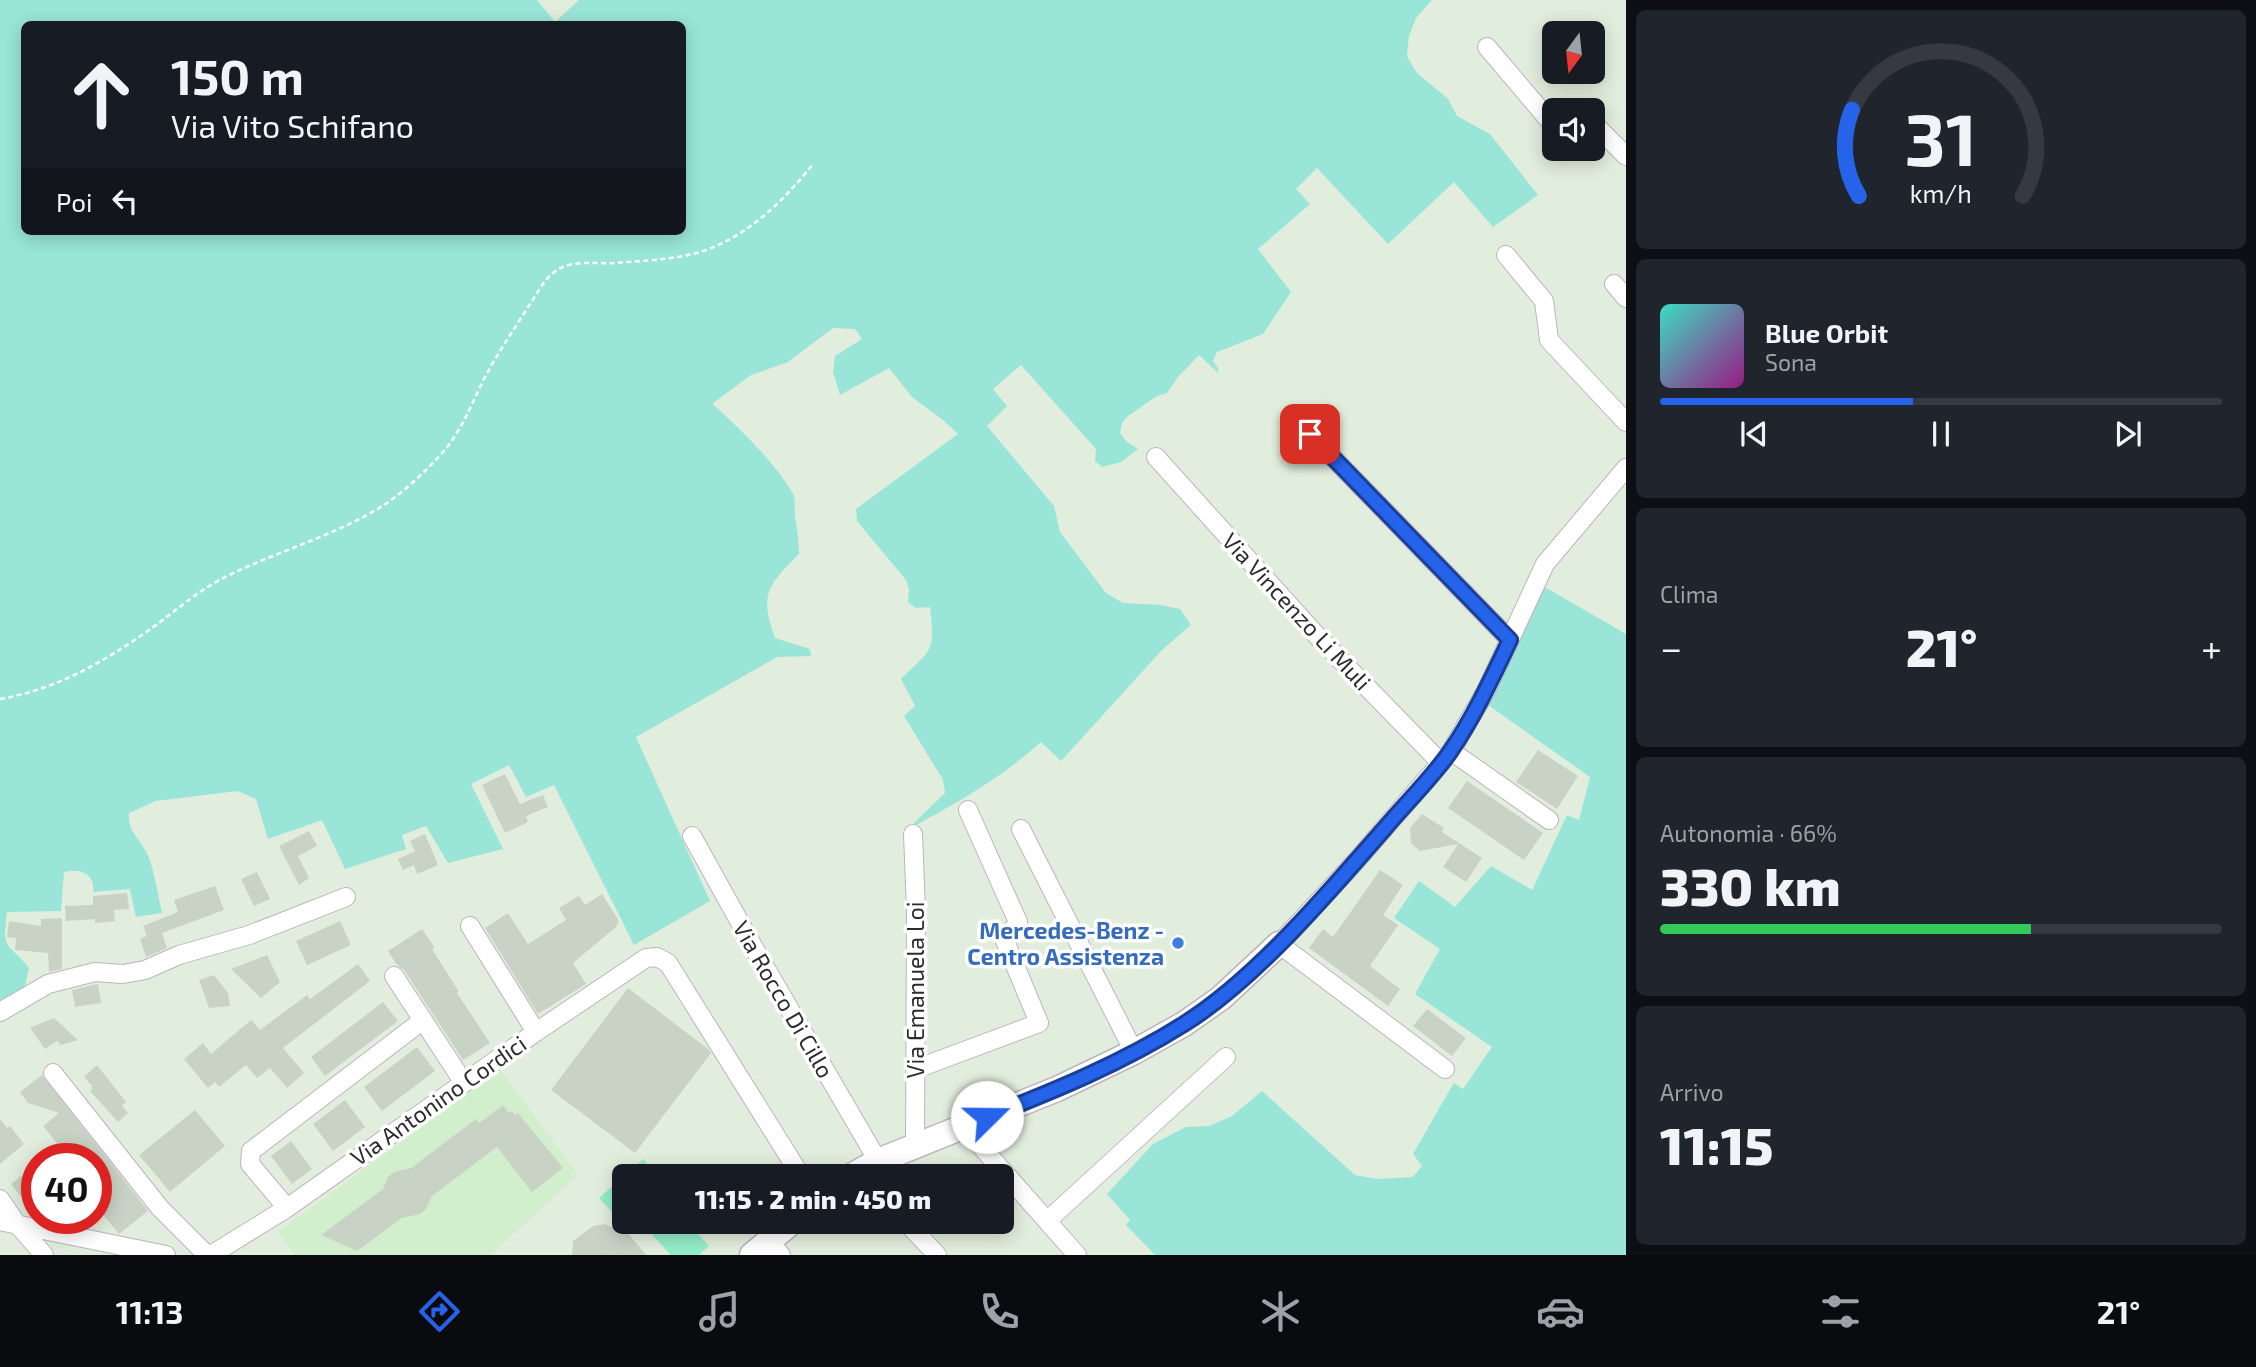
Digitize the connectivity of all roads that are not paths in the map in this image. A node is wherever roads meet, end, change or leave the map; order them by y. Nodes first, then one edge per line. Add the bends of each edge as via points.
1 (1487, 47) dead end
2 (1542, 113) edge
3 (1605, 135) edge
4 (1626, 156) edge
5 (1506, 255) dead end
6 (1614, 284) dead end
7 (1626, 298) edge
8 (1626, 422) edge
9 (1310, 434) dead end
10 (1156, 457) dead end
11 (1626, 468) edge
12 (1510, 640) junction
13 (1446, 757) junction
14 (968, 810) dead end
15 (1549, 820) dead end
16 (1021, 829) dead end
17 (913, 834) dead end
18 (692, 836) dead end
19 (346, 897) dead end
20 (470, 926) dead end
21 (1279, 944) junction
22 (394, 976) dead end
23 (0, 1012) edge
24 (423, 1020) junction
25 (536, 1032) junction
26 (1134, 1052) junction
27 (1226, 1057) dead end
28 (916, 1069) junction
29 (1445, 1069) dead end
30 (53, 1073) dead end
31 (464, 1083) junction
32 (964, 1127) junction
33 (915, 1146) junction
34 (794, 1164) edge
35 (860, 1164) edge
36 (878, 1164) edge
37 (0, 1199) edge
38 (287, 1208) junction
39 (1047, 1221) junction
40 (8, 1223) edge
41 (781, 1234) edge
42 (917, 1234) edge
43 (767, 1250) edge
44 (44, 1255) edge
45 (166, 1255) edge
46 (209, 1255) edge
47 (937, 1255) edge
48 (1077, 1255) edge

1 - 2 street
3 - 4 street
5 - 8 street via 1544,301 1549,340
6 - 7 street
9 - 12 street
10 - 13 street, Via Vincenzo Li Muli via 1319,638
11 - 12 street via 1545,564
12 - 13 street
13 - 15 street, Via Vincenzo Li Muli
13 - 21 street
14 - 28 street via 1018,922 1005,941 1039,1023
16 - 26 street
17 - 28 street, Via Emanuela Loi
18 - 35 street, Via Rocco Di Cillo via 754,948
19 - 23 street via 145,970 95,972 48,984
20 - 25 street
21 - 26 street via 1221,998
21 - 29 street
22 - 24 street
24 - 31 street
24 - 38 street via 251,1151 250,1164
25 - 31 street, Via Antonino Cordici
25 - 34 street, Via Antonino Cordici via 646,958 668,962
26 - 32 street via 1057,1090
27 - 39 street
28 - 33 street, Via Emanuela Loi
30 - 46 street via 160,1208
31 - 38 street, Via Antonino Cordici
32 - 33 street
32 - 39 street
33 - 36 street
37 - 40 street
38 - 46 street, Via Antonino Cordici
39 - 48 street
40 - 44 street
40 - 45 street
41 - 43 street
42 - 47 street

